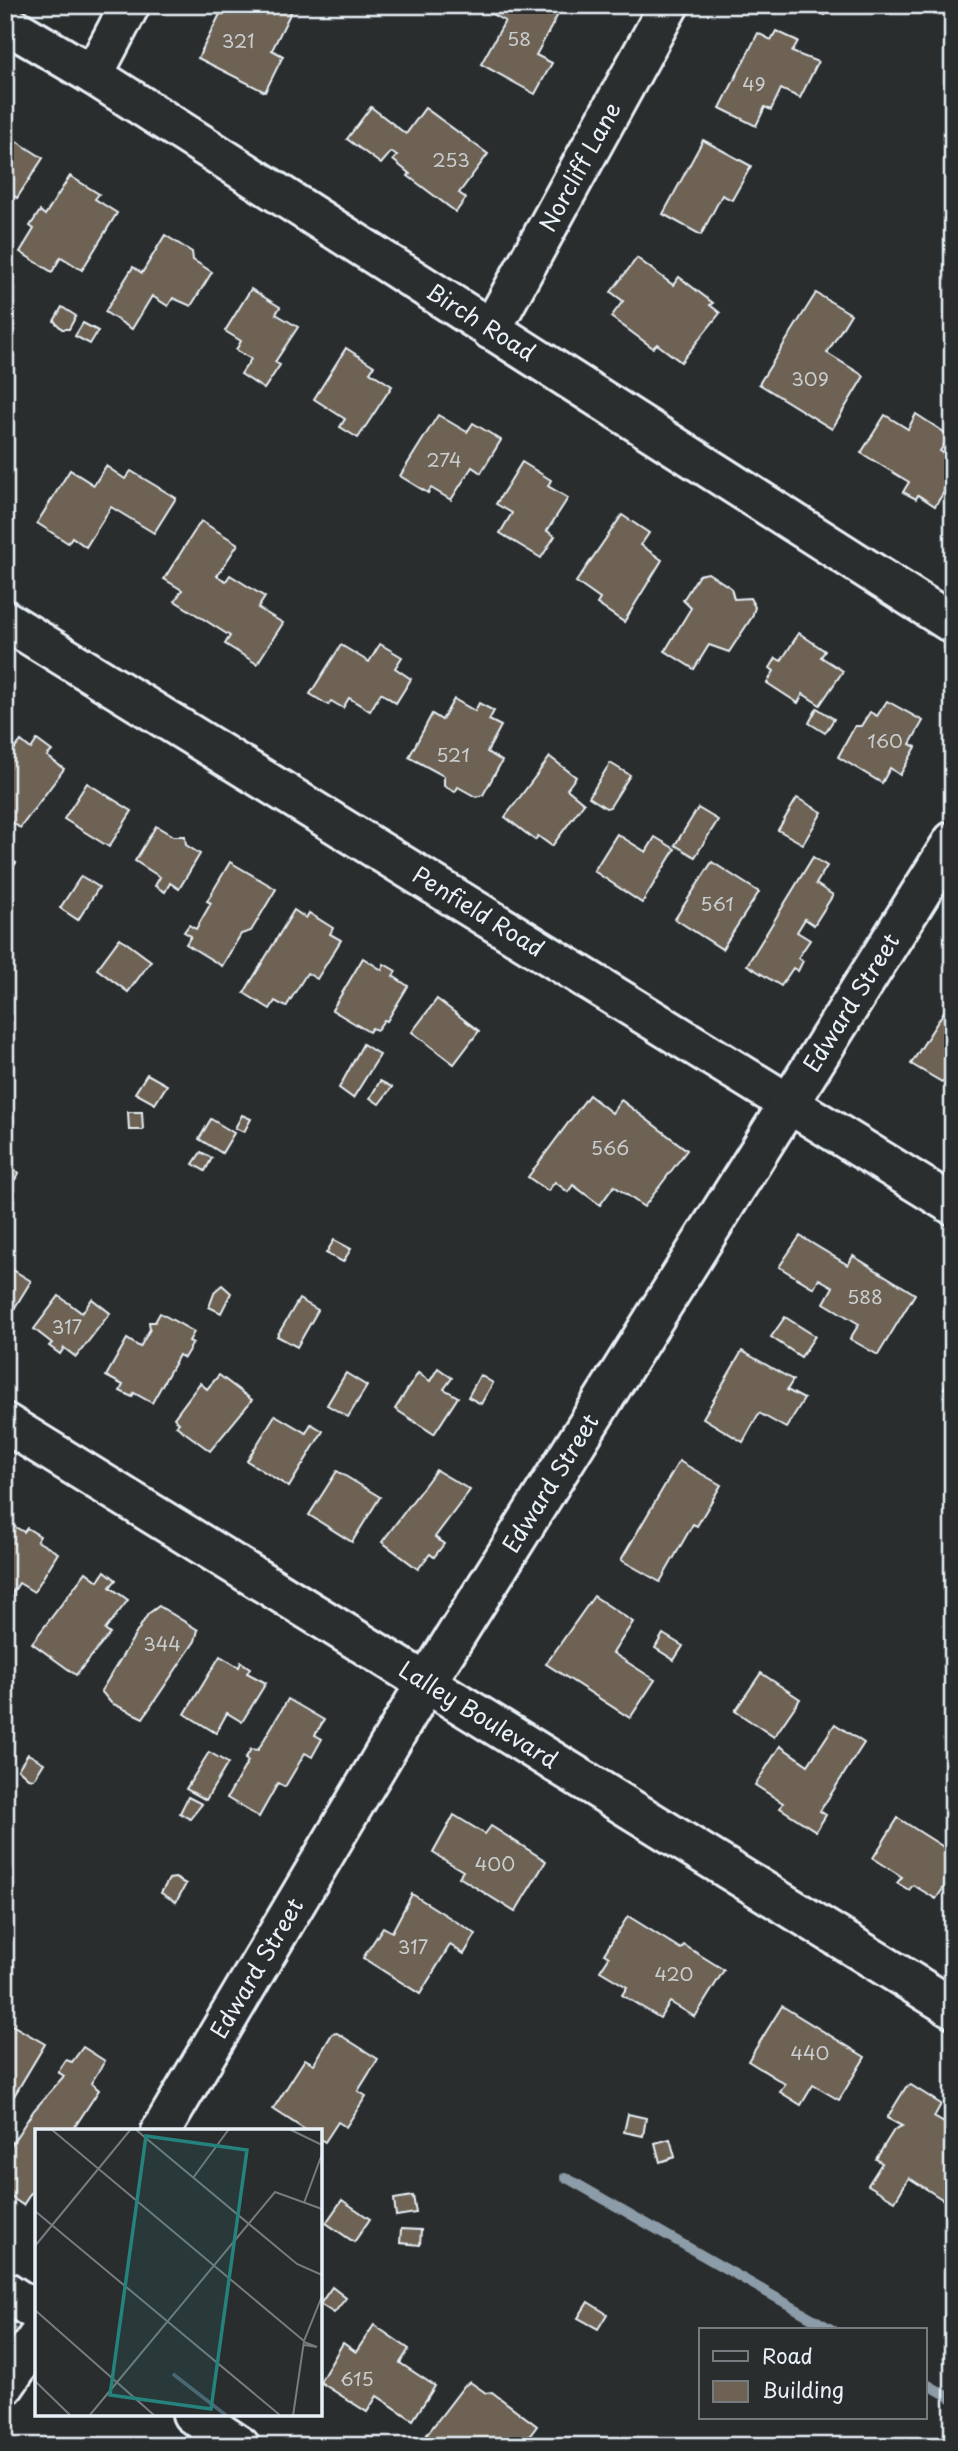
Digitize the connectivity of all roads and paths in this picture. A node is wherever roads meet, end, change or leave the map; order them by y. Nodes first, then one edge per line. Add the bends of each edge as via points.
1 (130, 5) edge
2 (669, 5) edge
3 (5, 23) edge
4 (93, 75) junction
5 (491, 330) junction
6 (5, 620) edge
7 (953, 624) edge
8 (953, 841) edge
9 (790, 1103) junction
10 (953, 1205) edge
11 (5, 1423) edge
12 (426, 1683) junction
13 (953, 2008) edge
14 (162, 2129) edge
15 (5, 2291) edge
16 (35, 2311) edge
17 (35, 2341) edge
18 (5, 2385) edge
19 (195, 2416) edge
20 (240, 2446) edge

1 - 4 street
2 - 5 street, Norcliff Lane
3 - 4 street, Birch Road
4 - 5 street, Birch Road
5 - 7 street, Birch Road
6 - 9 street, Penfield Road
8 - 9 street, Edward Street
9 - 10 street, Penfield Road
9 - 12 street, Edward Street
11 - 12 street, Lalley Boulevard
12 - 13 street, Lalley Boulevard
12 - 14 street, Edward Street
15 - 16 street
17 - 18 street
19 - 20 street

